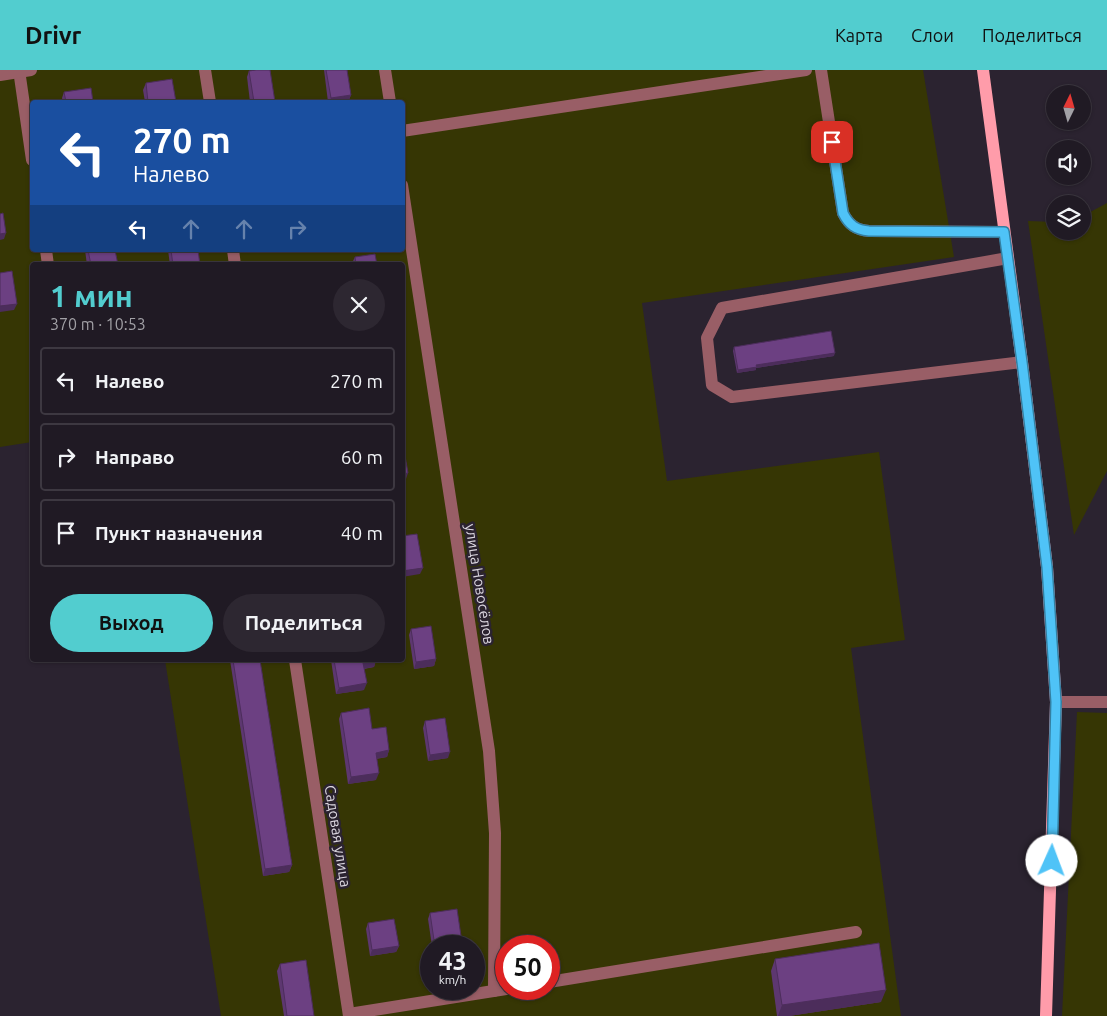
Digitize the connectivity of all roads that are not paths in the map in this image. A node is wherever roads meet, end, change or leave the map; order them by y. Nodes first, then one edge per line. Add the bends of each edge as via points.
1 (205, 70) edge
2 (385, 70) edge
3 (806, 70) edge
4 (821, 70) edge
5 (983, 70) edge
6 (23, 71) edge
7 (0, 75) edge
8 (210, 100) edge
9 (390, 100) edge
10 (405, 131) edge
11 (30, 140) edge
12 (405, 205) edge
13 (1004, 232) junction
14 (1008, 258) junction
15 (1022, 362) junction
16 (295, 662) edge
17 (1056, 702) junction
18 (1107, 702) edge
19 (856, 932) dead end
20 (498, 935) edge
21 (560, 980) edge
22 (495, 991) edge
23 (349, 1015) edge
24 (1046, 1016) edge

1 - 8 street
2 - 9 street
3 - 10 street
4 - 13 street via 843,213 853,227 869,231
5 - 13 main road
6 - 7 street
6 - 11 street
12 - 20 street, улица Новосёлов via 490,759
13 - 14 main road
14 - 15 main road
14 - 15 street via 722,308 707,338 712,385 732,397
15 - 17 main road via 1047,567
16 - 23 street, Садовая улица
17 - 18 street
17 - 24 main road
19 - 21 street
22 - 23 street

